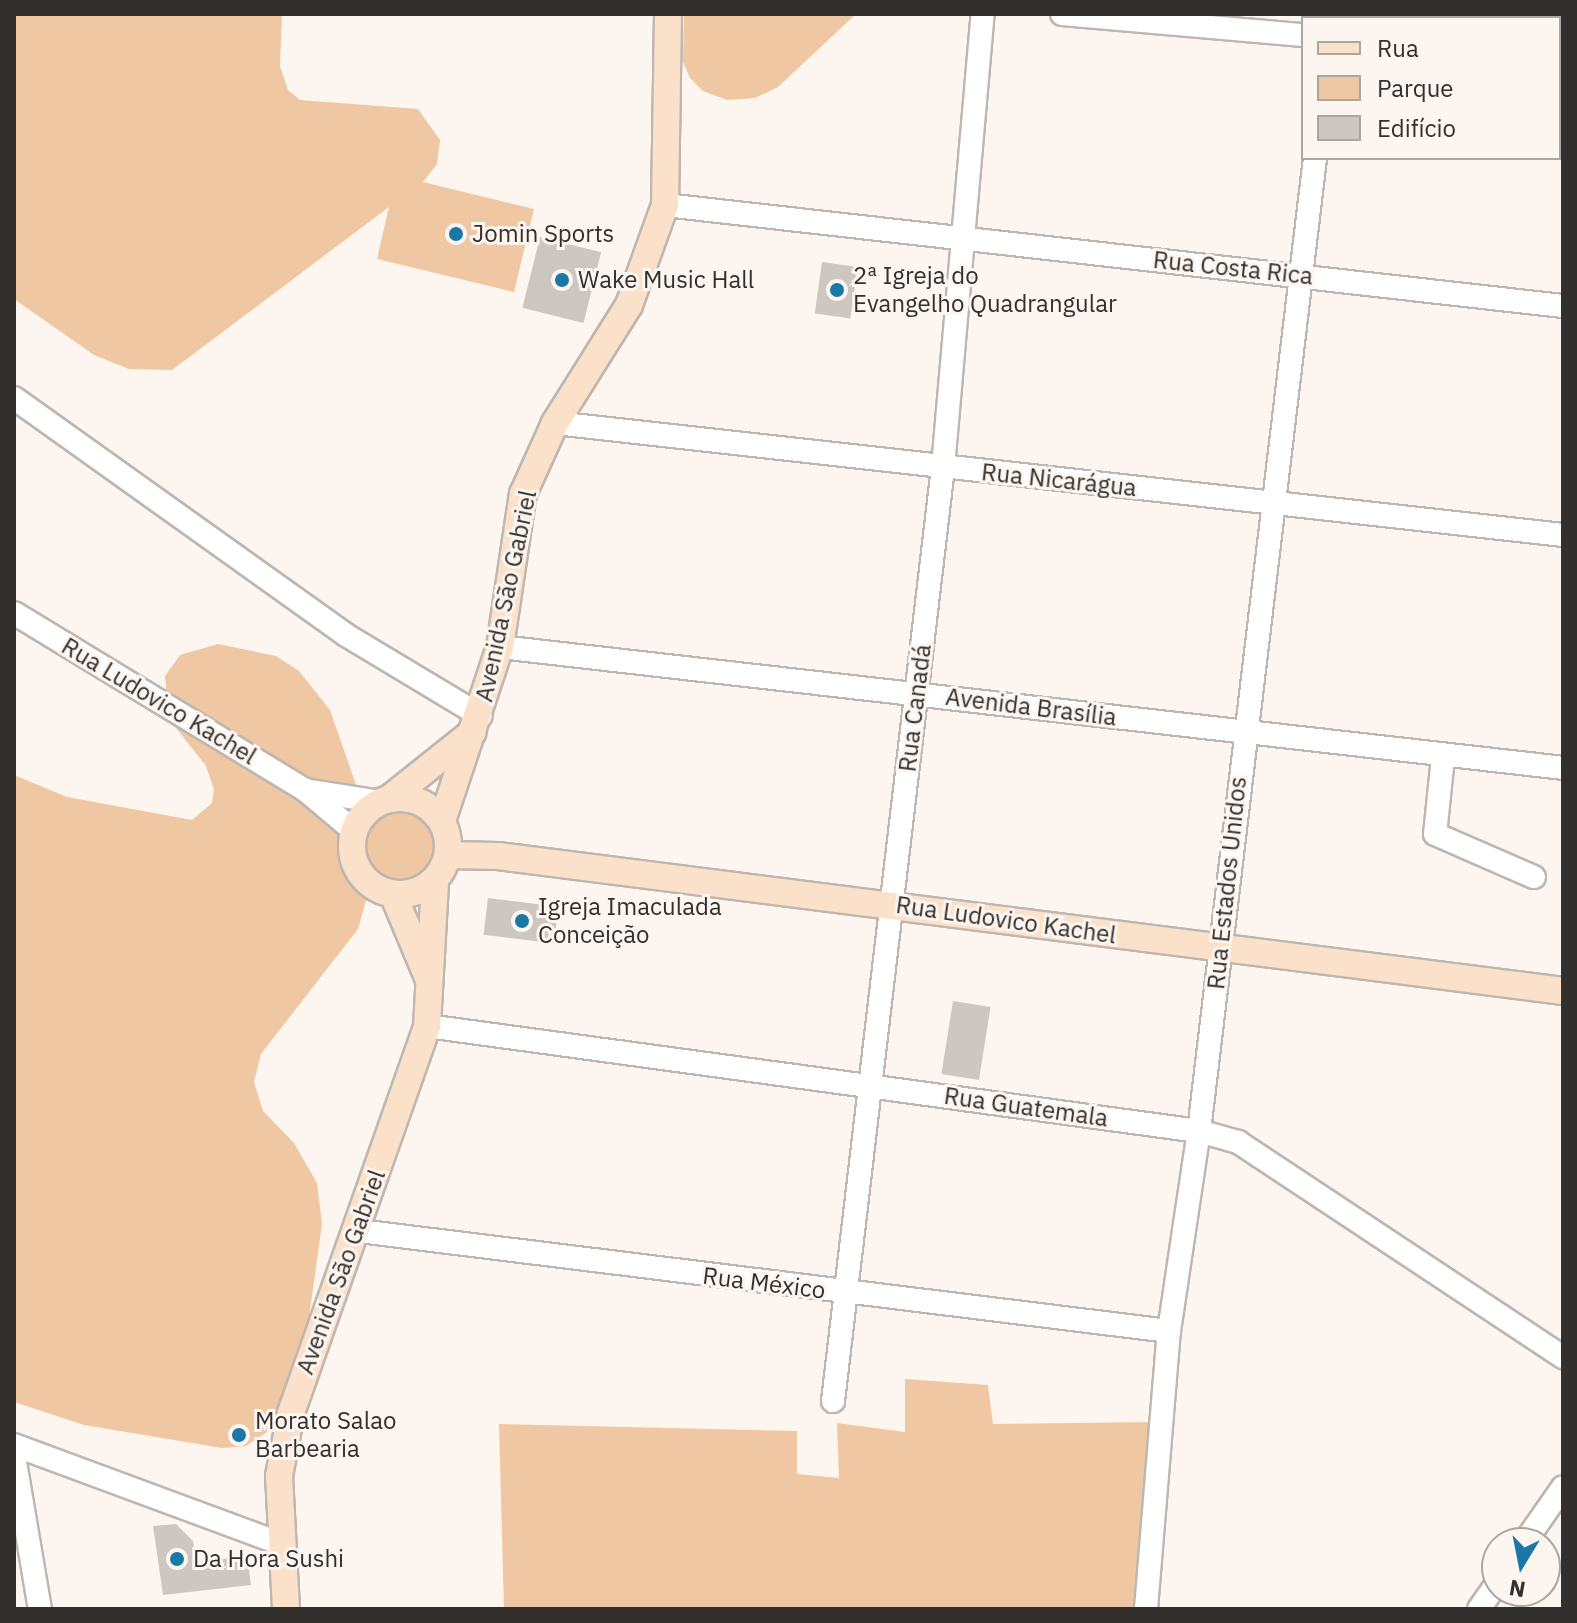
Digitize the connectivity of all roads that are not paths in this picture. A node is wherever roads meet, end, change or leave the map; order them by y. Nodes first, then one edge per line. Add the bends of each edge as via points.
1 (668, 14) edge
2 (983, 14) edge
3 (1062, 14) edge
4 (1206, 20) edge
5 (1301, 35) edge
6 (1315, 160) edge
7 (665, 205) junction
8 (964, 243) junction
9 (1303, 274) junction
10 (1563, 306) edge
11 (14, 398) edge
12 (555, 423) junction
13 (943, 467) junction
14 (1273, 503) junction
15 (1563, 535) edge
16 (14, 613) edge
17 (500, 647) junction
18 (917, 693) junction
19 (479, 723) junction
20 (1243, 734) junction
21 (1443, 757) junction
22 (1563, 768) edge
23 (304, 789) junction
24 (385, 800) junction
25 (442, 821) junction
26 (354, 831) junction
27 (448, 855) junction
28 (1534, 877) dead end
29 (435, 881) junction
30 (393, 894) junction
31 (890, 905) junction
32 (1221, 949) junction
33 (432, 987) junction
34 (1563, 991) edge
35 (427, 1026) junction
36 (870, 1085) junction
37 (1199, 1131) junction
38 (359, 1231) junction
39 (847, 1293) junction
40 (1169, 1331) junction
41 (1563, 1357) edge
42 (833, 1401) dead end
43 (14, 1445) edge
44 (14, 1456) edge
45 (1563, 1487) edge
46 (1535, 1527) edge
47 (282, 1544) junction
48 (40, 1609) edge
49 (286, 1609) edge
50 (1146, 1609) edge

1 - 7 main road, Avenida São Gabriel
2 - 8 street, Rua Canadá
3 - 4 street
4 - 5 street
6 - 9 street, Rua Estados Unidos
7 - 8 street, Rua Costa Rica
7 - 12 main road, Avenida São Gabriel via 629,305
8 - 9 street, Rua Costa Rica
8 - 13 street, Rua Canadá
9 - 10 street, Rua Costa Rica
9 - 14 street, Rua Estados Unidos
11 - 19 street via 346,635
12 - 13 street, Rua Nicarágua
12 - 17 main road, Avenida São Gabriel via 523,494
13 - 14 street, Rua Nicarágua
13 - 18 street, Rua Canadá
14 - 15 street, Rua Nicarágua
14 - 20 street, Rua Estados Unidos
16 - 23 street, Rua Ludovico Kachel
17 - 18 street, Avenida Brasília
17 - 19 main road, Avenida São Gabriel
18 - 20 street, Avenida Brasília
18 - 31 street, Rua Canadá
19 - 24 main road, Avenida São Gabriel
19 - 25 main road, Avenida São Gabriel
20 - 21 street, Avenida Brasília
20 - 32 street, Rua Estados Unidos
21 - 22 street, Avenida Brasília
21 - 28 street via 1435,834
23 - 24 street, Rua Ludovico Kachel
23 - 26 street, Rua Ludovico Kachel
24 - 25 main road via 428,806
24 - 26 main road
25 - 27 main road
26 - 30 main road via 351,848 364,879
27 - 29 main road
27 - 31 main road, Rua Ludovico Kachel
29 - 30 main road via 416,893
29 - 33 main road, Avenida São Gabriel
30 - 33 main road
31 - 32 main road, Rua Ludovico Kachel
31 - 36 street, Rua Canadá
32 - 34 main road, Rua Ludovico Kachel
32 - 37 street, Rua Estados Unidos
33 - 35 main road, Avenida São Gabriel
35 - 36 street, Rua Guatemala
35 - 38 main road, Avenida São Gabriel
36 - 37 street, Rua Guatemala
36 - 39 street, Rua Canadá
37 - 40 street, Rua Estados Unidos
37 - 41 street, Rua Guatemala via 1238,1142
38 - 39 street, Rua México
38 - 47 main road, Avenida São Gabriel via 317,1324 291,1413 279,1476
39 - 40 street, Rua México
39 - 42 street, Rua Canadá
40 - 50 street, Rua Estados Unidos
43 - 47 street
44 - 48 street
45 - 46 street
47 - 49 main road, Avenida São Gabriel

